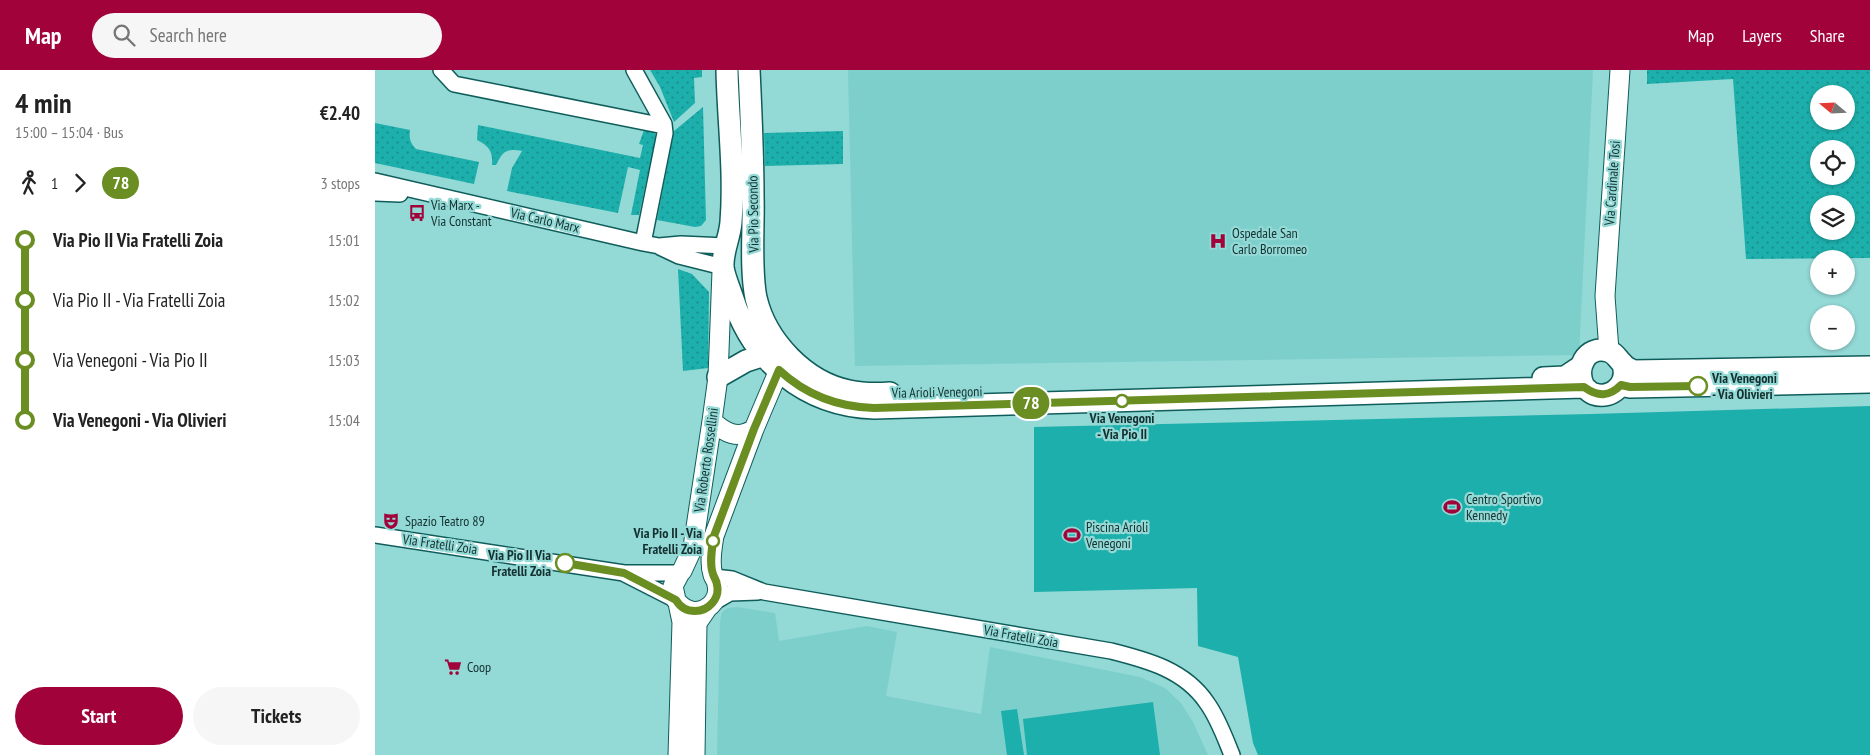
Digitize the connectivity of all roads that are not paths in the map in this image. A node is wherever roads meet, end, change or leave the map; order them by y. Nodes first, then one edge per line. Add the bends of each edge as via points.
1 (441, 70) edge
2 (634, 70) edge
3 (727, 70) edge
4 (749, 70) edge
5 (1620, 70) edge
6 (728, 98) junction
7 (664, 126) junction
8 (751, 129) junction
9 (753, 175) junction
10 (732, 178) junction
11 (375, 181) edge
12 (375, 193) edge
13 (447, 197) junction
14 (643, 243) junction
15 (659, 246) junction
16 (724, 257) junction
17 (754, 260) junction
18 (762, 354) junction
19 (782, 360) junction
20 (1870, 367) edge
21 (1602, 368) junction
22 (718, 377) junction
23 (1870, 382) edge
24 (713, 421) junction
25 (754, 429) junction
26 (375, 535) edge
27 (681, 572) junction
28 (624, 573) junction
29 (714, 576) junction
30 (764, 592) junction
31 (677, 602) junction
32 (710, 606) junction
33 (678, 755) edge
34 (695, 755) edge
35 (1232, 755) edge

1 - 7 street via 454,84
2 - 7 street
3 - 6 main road, Via Pio Secondo
4 - 8 main road, Via Pio Secondo
5 - 21 street, Via Cardinale Tosi
6 - 8 main road via 740,121
6 - 10 main road, Via Pio Secondo
7 - 14 street via 665,140
8 - 9 main road, Via Pio Secondo
9 - 10 main road
9 - 17 main road, Via Pio Secondo
10 - 16 main road, Via Pio Secondo via 731,224
11 - 13 street, Via Carlo Marx
12 - 13 street, Via Carlo Marx
13 - 14 street, Via Carlo Marx
14 - 15 street, Via Carlo Marx
15 - 16 street, Via Carlo Marx via 681,244
15 - 16 street, Via Carlo Marx via 679,256
16 - 17 main road, Via Carlo Marx
16 - 18 main road, Via Pio Secondo via 737,314
16 - 22 street, Via Pio Secondo
17 - 19 main road, Via Pio Secondo via 760,311
18 - 19 main road
18 - 22 main road
19 - 21 main road, Via Arioli Venegoni via 795,362 818,378 847,391 866,394 1555,378
19 - 25 street, Via Roberto Rossellini
20 - 21 main road
21 - 23 main road via 1630,387
22 - 24 street, Via Roberto Rossellini
24 - 25 street via 729,434 739,435
24 - 27 street, Via Roberto Rossellini via 693,547
25 - 29 street, Via Roberto Rossellini via 714,536 711,551
26 - 28 street, Via Fratelli Zoia
27 - 28 street, Via Fratelli Zoia
27 - 29 street, Via Fratelli Zoia via 697,567
27 - 31 street, Via Roberto Rossellini via 673,586
28 - 31 street, Via Fratelli Zoia
29 - 30 street, Via Fratelli Zoia via 732,579
29 - 32 street, Via Roberto Rossellini via 718,591
30 - 32 street, Via Fratelli Zoia via 730,594
30 - 35 street, Via Fratelli Zoia via 1111,651 1159,665 1195,687 1208,704
31 - 32 street, Via Fratelli Zoia via 693,611
31 - 33 street, Via Roberto Rossellini via 682,622
32 - 34 street, Via Roberto Rossellini via 697,623

